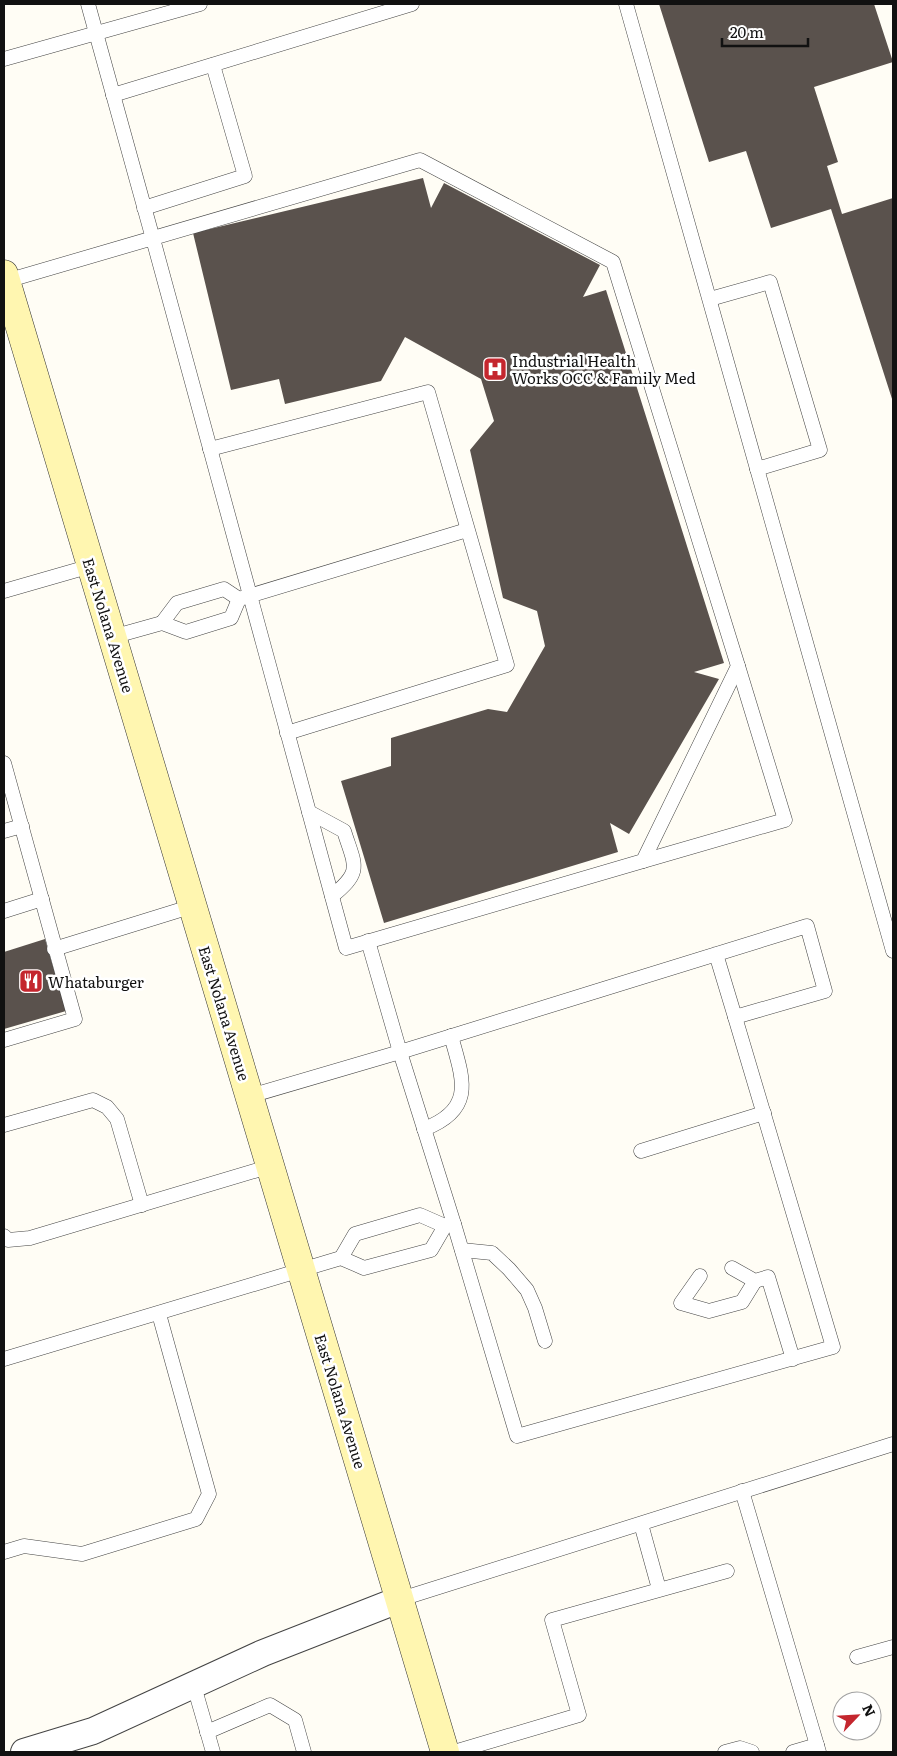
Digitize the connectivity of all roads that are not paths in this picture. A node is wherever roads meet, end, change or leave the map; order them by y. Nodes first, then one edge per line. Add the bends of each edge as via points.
1 (88, 4) edge
2 (200, 4) edge
3 (412, 4) edge
4 (626, 4) edge
5 (96, 34) junction
6 (4, 60) edge
7 (213, 65) junction
8 (113, 96) junction
9 (144, 208) junction
10 (153, 240) junction
11 (5, 278) edge
12 (710, 299) junction
13 (210, 449) junction
14 (757, 469) junction
15 (468, 530) junction
16 (91, 566) junction
17 (4, 591) edge
18 (245, 597) junction
19 (162, 623) junction
20 (112, 637) junction
21 (738, 666) junction
22 (287, 733) junction
23 (4, 762) edge
24 (309, 812) junction
25 (22, 826) junction
26 (4, 832) edge
27 (643, 860) junction
28 (332, 896) junction
29 (42, 899) junction
30 (193, 906) junction
31 (4, 910) edge
32 (368, 941) junction
33 (54, 949) junction
34 (893, 951) edge
35 (716, 954) junction
36 (735, 1017) junction
37 (451, 1036) junction
38 (4, 1040) edge
39 (400, 1052) junction
40 (250, 1096) junction
41 (764, 1113) junction
42 (4, 1124) edge
43 (424, 1129) junction
44 (641, 1151) dead end
45 (271, 1166) junction
46 (142, 1205) junction
47 (450, 1225) junction
48 (4, 1236) edge
49 (462, 1250) junction
50 (341, 1258) junction
51 (732, 1268) dead end
52 (302, 1270) junction
53 (700, 1276) dead end
54 (755, 1280) junction
55 (159, 1314) junction
56 (545, 1341) dead end
57 (4, 1359) edge
58 (793, 1359) junction
59 (893, 1444) edge
60 (742, 1491) junction
61 (640, 1524) junction
62 (4, 1552) edge
63 (727, 1570) dead end
64 (659, 1589) junction
65 (401, 1599) junction
66 (893, 1647) edge
67 (857, 1657) dead end
68 (194, 1686) junction
69 (207, 1732) junction
70 (818, 1749) edge
71 (744, 1751) edge
72 (24, 1752) edge
73 (213, 1752) edge
74 (304, 1752) edge
75 (445, 1752) edge
76 (454, 1752) edge
77 (725, 1752) edge
78 (793, 1752) edge

1 - 5 lane
2 - 5 lane
3 - 7 lane
4 - 12 lane
5 - 6 lane
5 - 8 lane
7 - 8 lane
7 - 9 lane via 245,176
8 - 9 lane
9 - 10 lane
10 - 11 lane
10 - 13 lane
10 - 21 lane via 420,160 613,262
11 - 16 main road, East Nolana Avenue
12 - 14 lane
12 - 14 lane via 770,282 820,450
13 - 15 lane via 428,392
13 - 18 lane
14 - 34 lane
15 - 18 lane
15 - 22 lane via 507,665
16 - 17 lane
16 - 20 main road, East Nolana Avenue
18 - 19 lane via 224,589 177,603
18 - 19 lane via 231,618 186,632
18 - 22 lane
19 - 20 lane
20 - 30 main road, East Nolana Avenue
21 - 27 lane
21 - 27 lane via 785,820
22 - 24 lane
23 - 25 lane
24 - 28 lane
24 - 28 lane via 344,831 354,862 349,882
25 - 26 lane
25 - 29 lane
27 - 32 lane
28 - 32 lane via 346,948
29 - 31 lane
29 - 33 lane
30 - 33 lane
30 - 40 main road, East Nolana Avenue
32 - 39 lane
33 - 38 lane via 76,1019
35 - 36 lane
35 - 36 lane via 806,926 823,981 825,990
35 - 37 lane
36 - 41 lane
37 - 39 lane
37 - 43 lane via 462,1076 462,1093 455,1109 442,1122
39 - 40 lane
39 - 43 lane
40 - 45 main road, East Nolana Avenue
41 - 44 lane
41 - 58 lane via 834,1347
42 - 46 lane via 93,1100 107,1107 117,1119
43 - 47 lane
45 - 46 lane
45 - 52 main road, East Nolana Avenue
46 - 48 lane via 30,1238 8,1240
47 - 49 lane
47 - 50 lane via 431,1250 364,1268
47 - 50 lane via 420,1215 355,1234
49 - 56 lane via 492,1253 509,1269 527,1290
49 - 58 lane via 517,1436
50 - 52 lane
51 - 54 lane
52 - 55 lane
52 - 65 main road, East Nolana Avenue
53 - 54 lane via 681,1303 709,1311 742,1302
54 - 58 lane via 768,1277
55 - 57 lane
55 - 62 lane via 208,1494 196,1519 82,1554 24,1546
59 - 60 lane
60 - 61 lane
60 - 70 lane
61 - 64 lane
61 - 65 lane
63 - 64 lane
64 - 76 lane via 552,1620 579,1714
65 - 68 street via 263,1654
65 - 75 main road, East Nolana Avenue
66 - 67 lane
68 - 69 lane
68 - 72 street via 93,1732
69 - 73 lane
69 - 74 lane via 270,1705 295,1720
70 - 78 lane
71 - 77 lane

